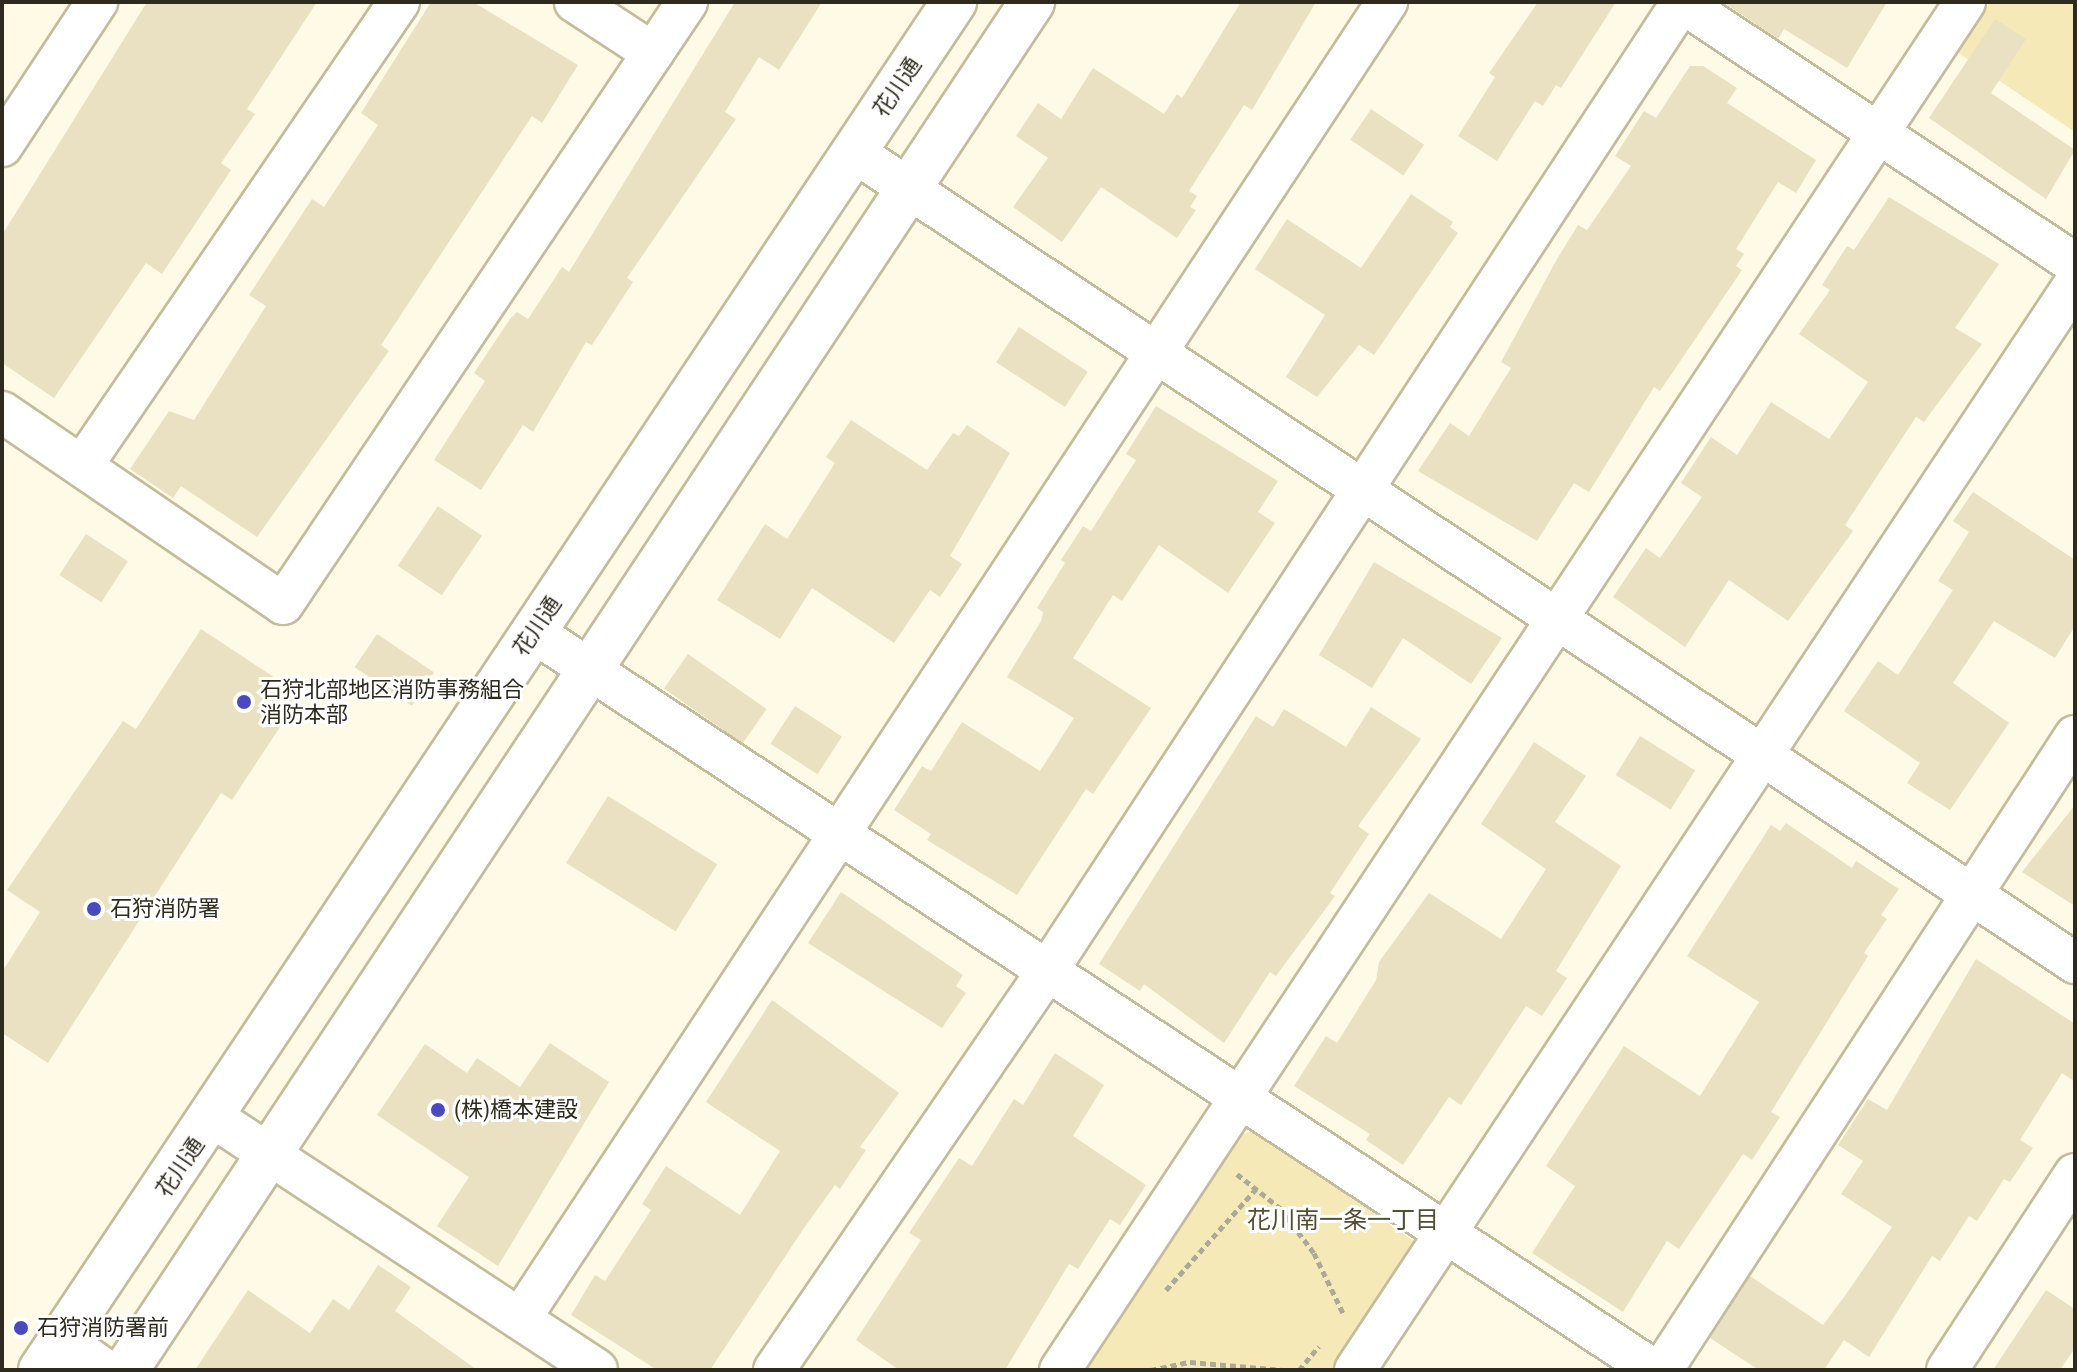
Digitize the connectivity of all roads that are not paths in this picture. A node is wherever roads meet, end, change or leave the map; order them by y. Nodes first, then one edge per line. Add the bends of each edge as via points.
1 (97, 2) edge
2 (399, 2) edge
3 (575, 2) edge
4 (687, 2) edge
5 (954, 2) edge
6 (1032, 2) edge
7 (1387, 2) edge
8 (1681, 2) edge
9 (1965, 2) edge
10 (653, 53) junction
11 (1879, 134) junction
12 (2, 146) edge
13 (854, 152) junction
14 (907, 191) junction
15 (2075, 264) edge
16 (2075, 283) edge
17 (1156, 355) junction
18 (2, 412) edge
19 (82, 466) junction
20 (1363, 492) junction
21 (1560, 623) junction
22 (533, 632) junction
23 (590, 669) junction
24 (2075, 736) edge
25 (1762, 756) junction
26 (843, 836) junction
27 (1971, 894) junction
28 (2075, 963) edge
29 (1048, 970) junction
30 (1241, 1098) junction
31 (214, 1118) junction
32 (269, 1154) junction
33 (2075, 1174) edge
34 (1448, 1234) junction
35 (520, 1319) junction
36 (52, 1355) edge
37 (105, 1370) edge
38 (126, 1370) edge
39 (597, 1370) edge
40 (774, 1370) edge
41 (1060, 1370) edge
42 (1355, 1370) edge
43 (1654, 1370) edge
44 (1662, 1370) edge
45 (1947, 1370) edge

1 - 12 street
2 - 19 street
3 - 10 street
4 - 10 street
5 - 13 street, 花川通
6 - 14 street
7 - 17 street
8 - 11 street
8 - 20 street
9 - 11 street
10 - 19 street via 283,604
11 - 15 street
11 - 21 street
13 - 14 street
13 - 22 street, 花川通
14 - 17 street
14 - 23 street
16 - 25 street
17 - 20 street
17 - 26 street
18 - 19 street
20 - 21 street
20 - 29 street
21 - 25 street
21 - 30 street
22 - 23 street
22 - 31 street, 花川通
23 - 26 street
23 - 32 street
24 - 27 street
25 - 27 street
25 - 34 street
26 - 29 street
26 - 35 street
27 - 28 street
27 - 44 street
29 - 30 street
29 - 40 street
30 - 34 street
30 - 41 street
31 - 32 street
31 - 36 street, 花川通
32 - 35 street
32 - 38 street
33 - 45 street
34 - 42 street
34 - 43 street
35 - 39 street
36 - 37 street

